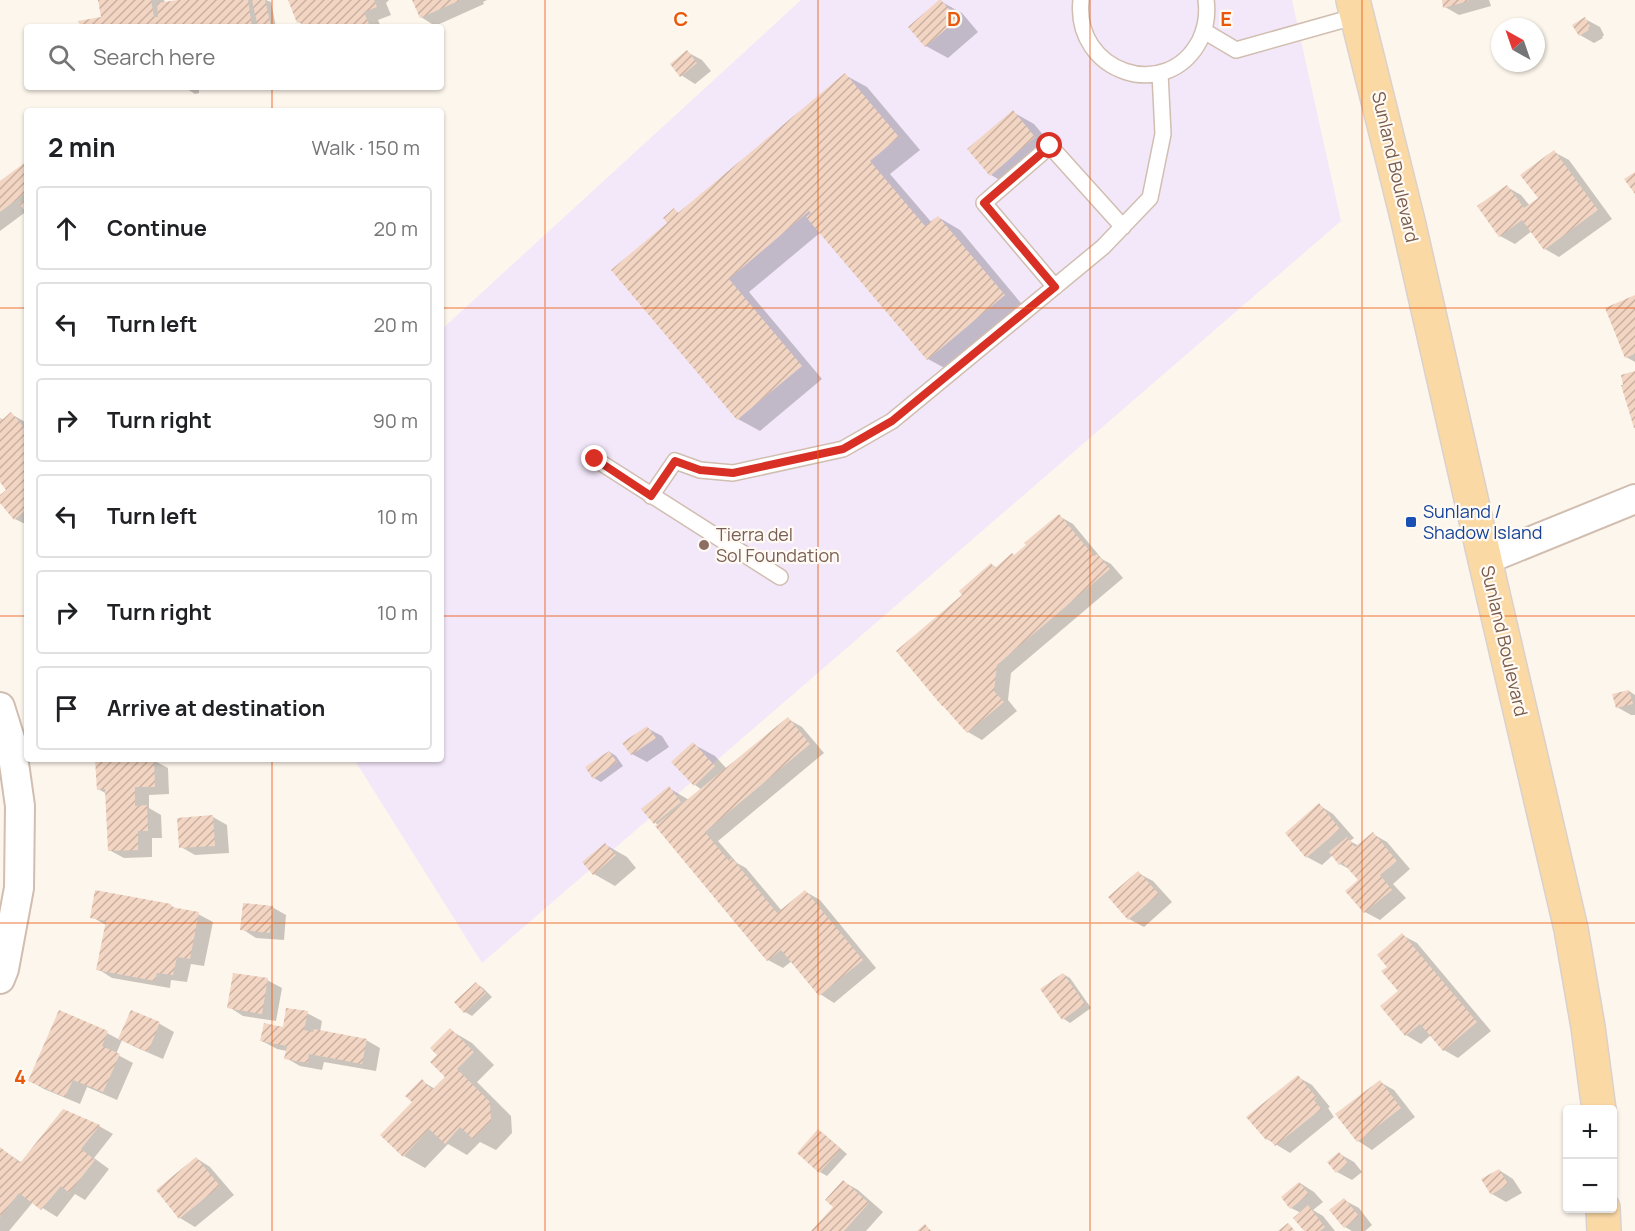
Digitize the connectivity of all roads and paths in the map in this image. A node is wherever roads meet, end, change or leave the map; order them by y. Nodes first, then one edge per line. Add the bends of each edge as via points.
1 (1082, 0) edge
2 (1206, 0) edge
3 (1355, 8) edge
4 (1204, 31) junction
5 (1160, 73) junction
6 (1123, 227) junction
7 (1055, 287) junction
8 (595, 459) dead end
9 (651, 496) junction
10 (1635, 499) edge
11 (1485, 560) junction
12 (780, 577) dead end
13 (0, 706) edge
14 (0, 979) edge
15 (1598, 1105) edge
16 (1603, 1213) edge
17 (1604, 1231) edge

1 - 5 lane via 1081,22 1088,42 1101,59 1119,70 1139,75
2 - 4 lane
3 - 4 lane via 1236,50
3 - 11 main road, Sunland Boulevard
4 - 5 lane via 1195,50
5 - 6 lane via 1163,134 1150,198
6 - 7 lane
6 - 7 lane via 1050,146 984,203
7 - 9 lane via 892,421 843,449 733,473 700,470 675,461
8 - 9 lane
9 - 12 lane
10 - 11 street
11 - 15 main road, Sunland Boulevard via 1571,929
13 - 14 street via 11,742 20,806 19,888
16 - 17 main road

